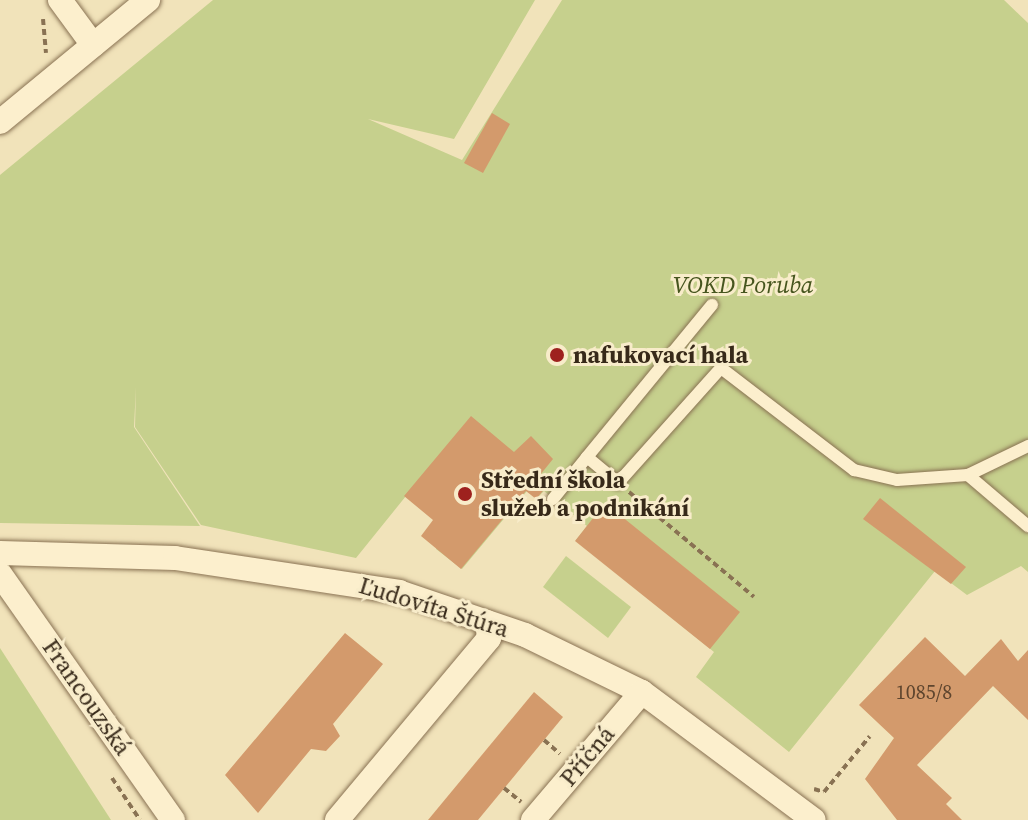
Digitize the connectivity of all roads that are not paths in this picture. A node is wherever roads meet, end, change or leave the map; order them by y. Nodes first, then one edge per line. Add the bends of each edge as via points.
1 (148, 0) edge
2 (52, 3) edge
3 (93, 45) junction
4 (0, 122) edge
5 (712, 305) dead end
6 (1028, 446) edge
7 (587, 457) junction
8 (968, 475) junction
9 (553, 499) dead end
10 (1028, 526) edge
11 (0, 553) edge
12 (0, 574) edge
13 (487, 622) junction
14 (642, 692) junction
15 (806, 813) edge
16 (173, 820) edge
17 (337, 820) edge
18 (533, 820) edge

1 - 3 street
2 - 3 street
3 - 4 street
5 - 7 lane
6 - 8 lane
7 - 8 lane via 618,483 721,368 854,470 897,480
7 - 9 lane
8 - 10 lane
11 - 13 street, Ľudovíta Štúra via 304,572 399,592
12 - 16 street, Francouzská
13 - 14 street, Ľudovíta Štúra
13 - 17 street via 489,638
14 - 15 street, Ľudovíta Štúra
14 - 18 street, Příčná

